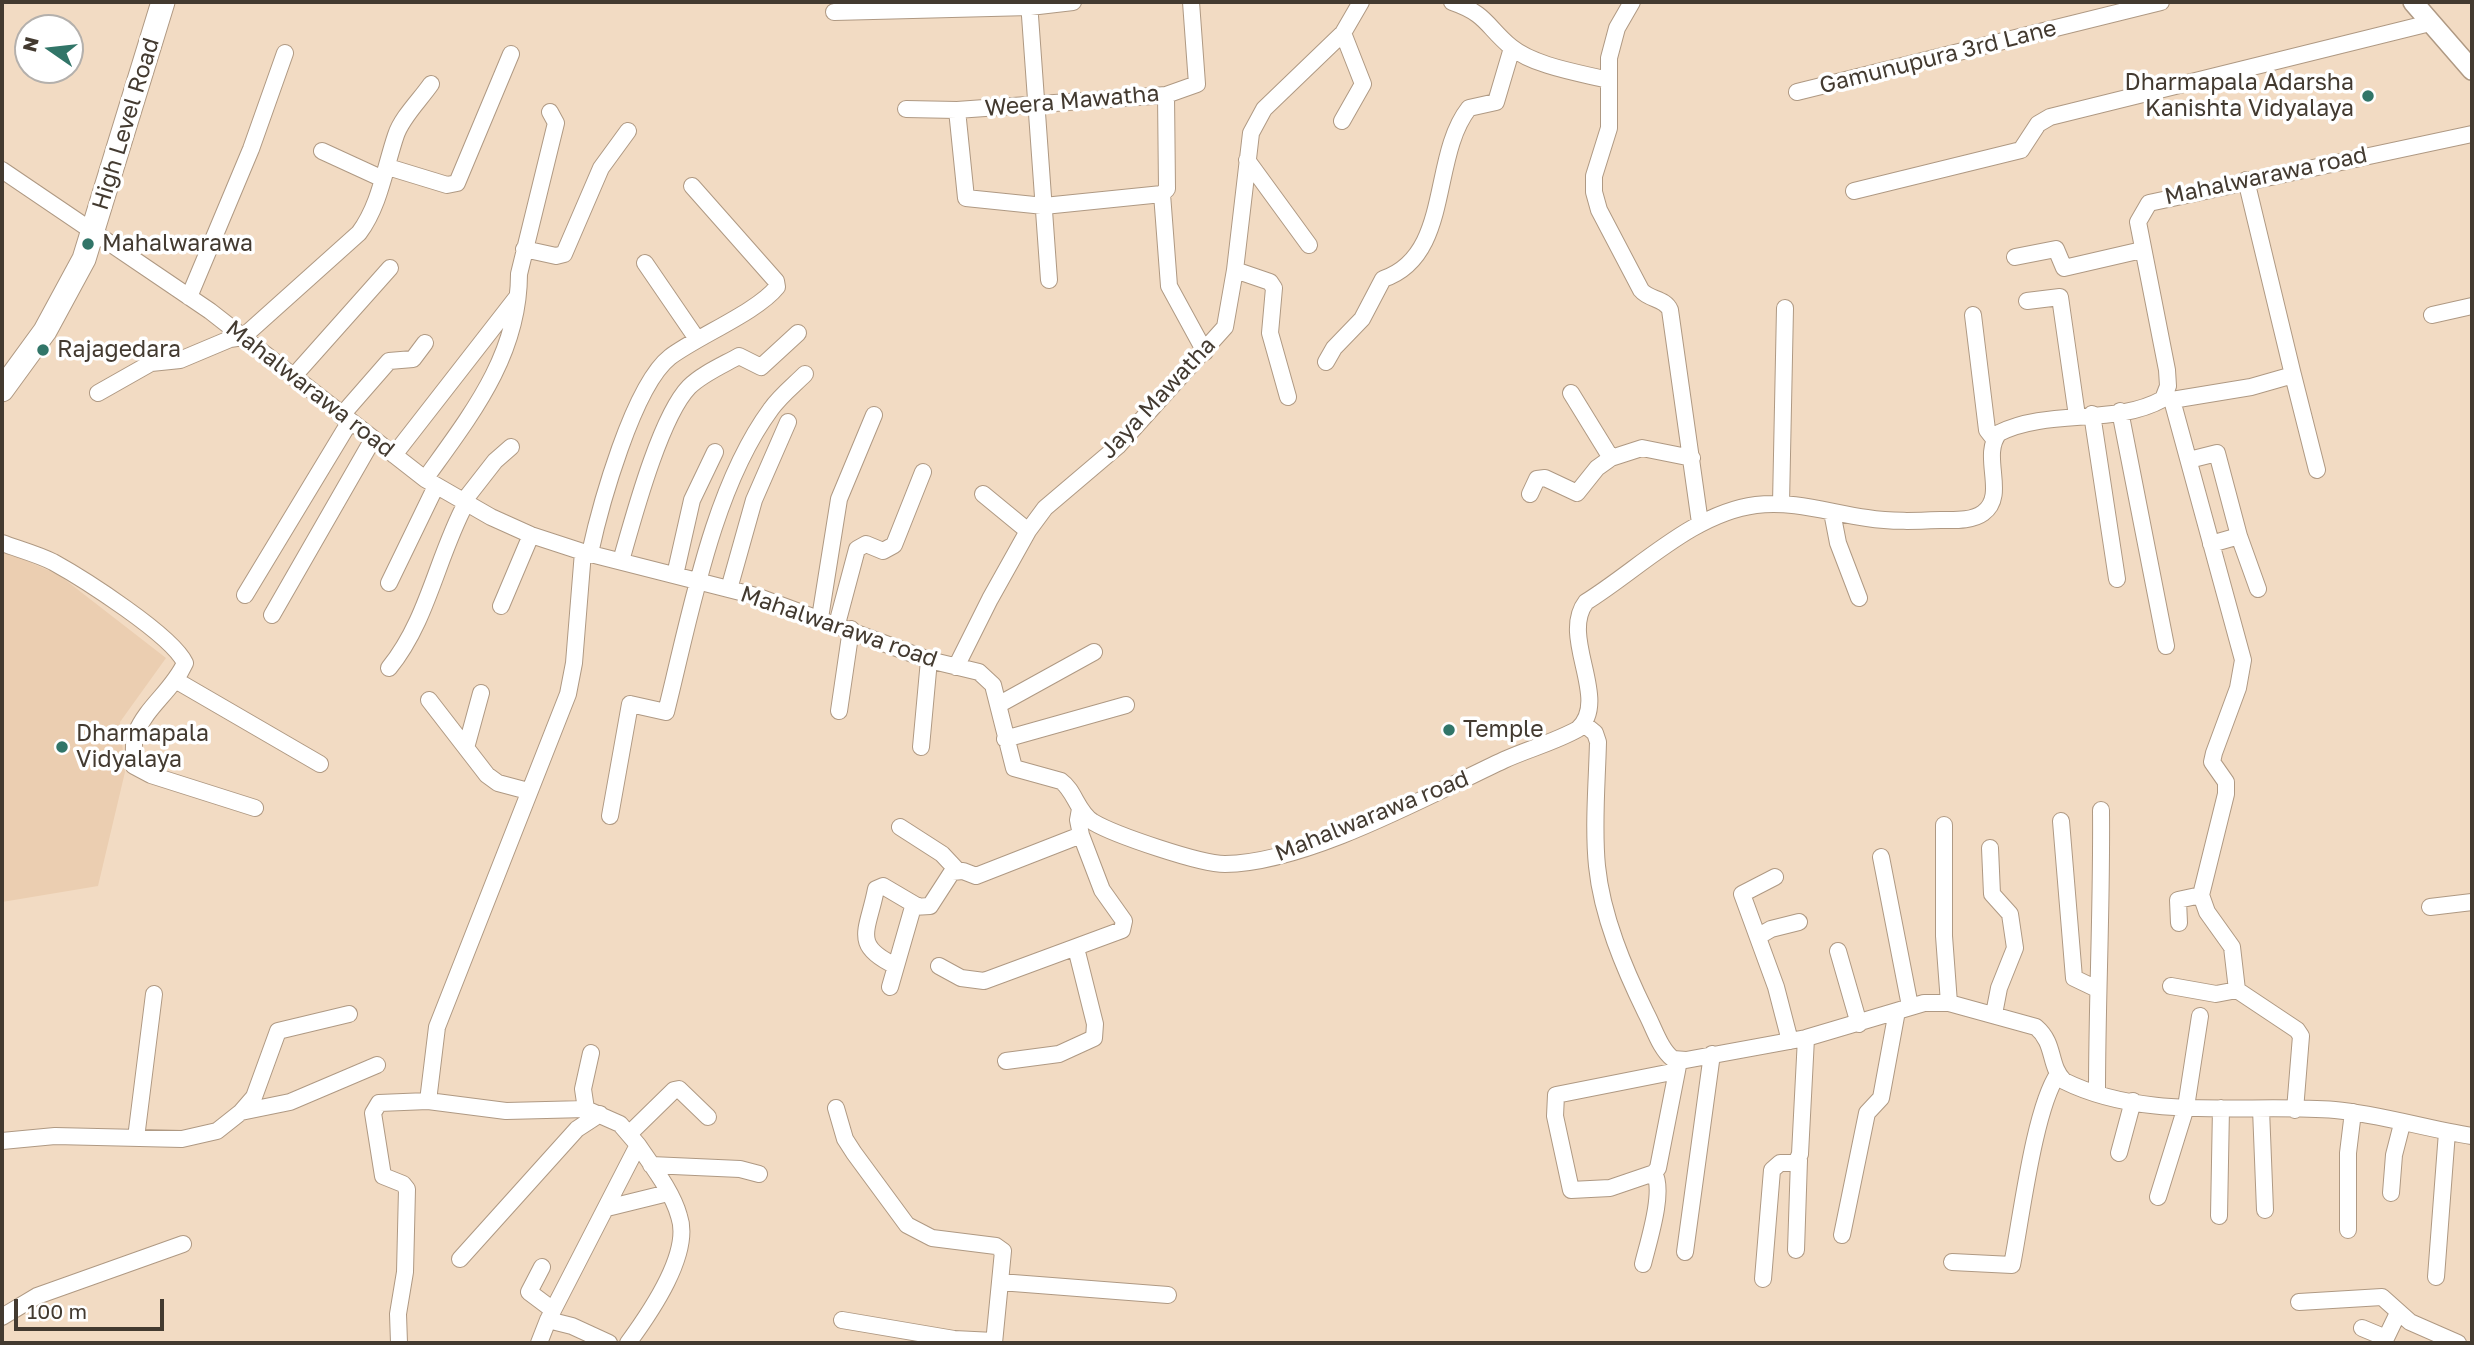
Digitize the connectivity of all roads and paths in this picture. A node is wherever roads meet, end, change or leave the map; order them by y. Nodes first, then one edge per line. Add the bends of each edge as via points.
1 (155, 2) edge
2 (163, 2) edge
3 (1073, 2) edge
4 (1191, 2) edge
5 (1361, 2) edge
6 (1452, 2) edge
7 (1632, 2) edge
8 (2161, 2) edge
9 (2413, 2) edge
10 (1030, 4) edge
11 (872, 6) edge
12 (834, 12) dead end
13 (2430, 23) junction
14 (1343, 33) junction
15 (1512, 48) junction
16 (285, 53) dead end
17 (511, 54) dead end
18 (2472, 71) edge
19 (1608, 80) junction
20 (431, 84) dead end
21 (1797, 92) dead end
22 (1166, 95) junction
23 (1038, 102) junction
24 (906, 109) dead end
25 (957, 110) junction
26 (550, 112) dead end
27 (1342, 121) dead end
28 (628, 131) dead end
29 (2472, 134) edge
30 (322, 150) dead end
31 (1247, 160) junction
32 (2, 170) edge
33 (385, 173) junction
34 (2246, 180) junction
35 (692, 186) dead end
36 (1854, 191) dead end
37 (1162, 194) junction
38 (1044, 205) junction
39 (91, 230) junction
40 (1309, 245) dead end
41 (524, 248) junction
42 (2142, 250) junction
43 (2015, 257) dead end
44 (645, 263) dead end
45 (390, 268) dead end
46 (1235, 270) junction
47 (1049, 280) dead end
48 (519, 294) junction
49 (189, 297) junction
50 (2027, 301) dead end
51 (2472, 306) edge
52 (1785, 308) dead end
53 (1973, 315) dead end
54 (2432, 315) dead end
55 (798, 333) dead end
56 (243, 337) junction
57 (697, 339) junction
58 (425, 343) dead end
59 (1205, 352) junction
60 (1326, 362) dead end
61 (805, 374) dead end
62 (2292, 375) junction
63 (2, 376) edge
64 (293, 377) junction
65 (2, 390) edge
66 (98, 393) dead end
67 (1571, 393) dead end
68 (1288, 397) dead end
69 (2169, 398) junction
70 (2120, 411) junction
71 (874, 415) dead end
72 (2085, 415) junction
73 (345, 419) junction
74 (788, 422) dead end
75 (373, 439) junction
76 (1994, 439) junction
77 (511, 447) dead end
78 (715, 452) dead end
79 (394, 455) junction
80 (1611, 458) junction
81 (1692, 458) junction
82 (2189, 460) junction
83 (2317, 470) dead end
84 (923, 472) dead end
85 (430, 482) junction
86 (983, 494) dead end
87 (1530, 494) dead end
88 (465, 502) junction
89 (1781, 504) junction
90 (1832, 512) junction
91 (1700, 523) junction
92 (1028, 531) junction
93 (531, 536) junction
94 (2239, 536) junction
95 (2, 543) edge
96 (2211, 544) junction
97 (586, 553) junction
98 (621, 561) junction
99 (675, 575) junction
100 (2117, 579) dead end
101 (700, 581) junction
102 (389, 583) dead end
103 (729, 589) junction
104 (2259, 589) dead end
105 (245, 594) dead end
106 (1859, 598) dead end
107 (501, 606) dead end
108 (272, 615) dead end
109 (820, 618) junction
110 (844, 626) junction
111 (2166, 646) dead end
112 (1094, 652) dead end
113 (929, 660) junction
114 (956, 667) junction
115 (388, 668) dead end
116 (177, 681) junction
117 (481, 693) dead end
118 (429, 700) dead end
119 (998, 705) junction
120 (1126, 705) dead end
121 (839, 711) dead end
122 (1584, 723) junction
123 (1005, 739) junction
124 (921, 747) dead end
125 (466, 748) junction
126 (320, 764) dead end
127 (528, 791) junction
128 (255, 808) dead end
129 (1080, 809) junction
130 (2101, 810) dead end
131 (610, 816) dead end
132 (2061, 821) dead end
133 (1944, 825) dead end
134 (900, 827) dead end
135 (1081, 835) junction
136 (1990, 848) dead end
137 (1881, 857) dead end
138 (957, 870) junction
139 (1775, 877) dead end
140 (2201, 895) junction
141 (2472, 902) edge
142 (917, 906) junction
143 (2430, 906) dead end
144 (1799, 922) dead end
145 (2179, 923) dead end
146 (1759, 936) junction
147 (1076, 948) junction
148 (1838, 951) dead end
149 (896, 966) junction
150 (939, 966) dead end
151 (2171, 986) dead end
152 (890, 988) dead end
153 (2097, 989) junction
154 (2238, 990) junction
155 (154, 995) dead end
156 (1949, 1003) junction
157 (1904, 1008) junction
158 (349, 1014) dead end
159 (1994, 1014) junction
160 (2200, 1016) dead end
161 (1859, 1024) junction
162 (1798, 1039) junction
163 (591, 1053) dead end
164 (1712, 1054) junction
165 (1006, 1062) dead end
166 (377, 1065) dead end
167 (1678, 1066) junction
168 (2057, 1074) junction
169 (2097, 1092) junction
170 (428, 1101) junction
171 (2133, 1101) junction
172 (2186, 1107) junction
173 (836, 1108) dead end
174 (2221, 1108) junction
175 (2261, 1109) junction
176 (2295, 1110) junction
177 (242, 1112) junction
178 (593, 1112) junction
179 (2353, 1112) junction
180 (708, 1117) dead end
181 (2402, 1124) junction
182 (2448, 1132) junction
183 (2472, 1136) edge
184 (136, 1138) junction
185 (634, 1140) junction
186 (2, 1141) edge
187 (2119, 1153) dead end
188 (1799, 1160) junction
189 (651, 1165) junction
190 (1654, 1173) junction
191 (759, 1174) dead end
192 (668, 1193) junction
193 (2391, 1193) dead end
194 (2158, 1197) dead end
195 (607, 1208) junction
196 (2265, 1210) dead end
197 (2220, 1216) dead end
198 (2348, 1230) dead end
199 (1842, 1235) dead end
200 (183, 1244) dead end
201 (1797, 1250) dead end
202 (1685, 1252) dead end
203 (460, 1259) dead end
204 (1952, 1262) dead end
205 (1643, 1264) dead end
206 (542, 1267) dead end
207 (2436, 1277) dead end
208 (1763, 1279) dead end
209 (1000, 1282) junction
210 (1168, 1295) dead end
211 (2300, 1302) dead end
212 (2398, 1313) junction
213 (550, 1315) junction
214 (2, 1317) edge
215 (842, 1320) dead end
216 (2362, 1328) dead end
217 (994, 1342) edge
218 (399, 1343) edge
219 (539, 1343) edge
220 (609, 1343) edge
221 (628, 1343) edge
222 (2458, 1343) edge

1 - 39 highway, High Level Road
2 - 39 highway, High Level Road
3 - 10 street
4 - 22 street, Weera Mawatha via 1197,84
5 - 14 street, Jaya Mawatha
6 - 15 street via 1482,15
7 - 19 street via 1617,28
8 - 21 street, Gamunupura 3rd Lane
9 - 13 main road
10 - 11 street
10 - 23 street
11 - 12 street
13 - 18 main road
13 - 36 street via 2050,117 2038,124 2021,150
14 - 27 street via 1363,84
14 - 31 street, Jaya Mawatha via 1264,110 1251,133
15 - 19 street via 1562,70
15 - 60 street via 1496,102 1469,108 1459,124 1442,170 1433,223 1423,241 1404,271 1383,279 1362,319
16 - 49 street via 251,149
17 - 33 street via 457,183
19 - 81 street via 1609,128 1594,176 1594,192 1641,290 1649,298 1665,302 1670,310
20 - 33 street via 397,132
22 - 23 street, Weera Mawatha
22 - 37 street via 1170,180
23 - 25 street, Weera Mawatha
23 - 38 street
24 - 25 street, Weera Mawatha
25 - 38 street via 965,198
26 - 41 street via 556,123
28 - 41 street via 601,169 564,254 556,257
29 - 34 street, Mahalwarawa road
30 - 33 street
31 - 40 street
31 - 46 street, Jaya Mawatha
32 - 39 street, Mahalwarawa road
33 - 56 street via 359,233
34 - 42 street, Mahalwarawa road via 2149,203 2138,222
34 - 62 street
35 - 57 street via 777,284
37 - 38 street
37 - 59 street via 1169,286
38 - 47 street
39 - 49 street, Mahalwarawa road
39 - 63 highway, High Level Road via 40,327
39 - 65 highway, High Level Road via 84,258 45,331
41 - 48 street
42 - 43 street via 2064,268 2056,249
42 - 69 street, Mahalwarawa road
44 - 57 street
45 - 64 street
46 - 59 street, Jaya Mawatha via 1228,320
46 - 68 street via 1270,282 1274,288 1270,333
48 - 79 street
48 - 85 street via 511,332 486,394
49 - 56 street, Mahalwarawa road
50 - 72 street via 2060,297
51 - 54 street
52 - 89 street
53 - 76 street via 1987,430
55 - 98 street via 761,367 739,356 680,398 646,477
56 - 64 street, Mahalwarawa road
56 - 66 street via 180,360 150,363
57 - 97 street via 667,359 652,378 609,481
58 - 73 street via 412,359 389,361
59 - 92 street, Jaya Mawatha via 1118,446 1045,508
61 - 101 street via 771,407 734,472
62 - 69 street via 2251,387
62 - 83 street
64 - 73 street, Mahalwarawa road
67 - 80 street
69 - 70 street
69 - 82 street, Mahalwarawa road
70 - 72 street
70 - 111 street
71 - 109 street via 839,499
72 - 76 street via 2006,430
72 - 100 street
73 - 75 street, Mahalwarawa road
73 - 105 street
74 - 103 street via 754,500
75 - 79 street, Mahalwarawa road
75 - 108 street
76 - 90 street via 1990,453 1993,497 1989,507 1974,517 1915,522
77 - 88 street
78 - 99 street via 692,500
79 - 85 street, Mahalwarawa road
80 - 81 street via 1642,448
80 - 87 street via 1577,493 1545,478 1538,479
81 - 91 street
82 - 94 street via 2217,453
82 - 96 street, Mahalwarawa road
84 - 110 street via 894,545 883,551 866,544 857,550
85 - 88 street, Mahalwarawa road
85 - 102 street
86 - 92 street
88 - 93 street, Mahalwarawa road
88 - 115 street via 413,635
89 - 90 street
89 - 91 street via 1742,508
90 - 106 street
91 - 122 street via 1579,611 1577,630 1589,706
92 - 114 street, Jaya Mawatha
93 - 97 street, Mahalwarawa road
93 - 107 street
94 - 96 street
94 - 104 street
95 - 116 street via 52,561 139,619 180,652 185,663
96 - 140 street, Mahalwarawa road via 2243,660 2238,688 2214,753 2226,794
97 - 98 street, Mahalwarawa road
97 - 127 street via 572,678
98 - 99 street, Mahalwarawa road
99 - 101 street, Mahalwarawa road
101 - 103 street, Mahalwarawa road
101 - 131 street via 666,712 630,704
103 - 109 street, Mahalwarawa road
109 - 110 street, Mahalwarawa road
110 - 113 street, Mahalwarawa road
110 - 121 street
112 - 119 street
113 - 114 street, Mahalwarawa road
113 - 124 street
114 - 119 street, Mahalwarawa road via 988,677
116 - 126 street
116 - 128 street via 135,734 135,766
117 - 125 street
118 - 125 street
119 - 123 street, Mahalwarawa road
120 - 123 street
122 - 129 street, Mahalwarawa road via 1362,825 1265,860 1223,864 1187,857 1094,822
122 - 167 street via 1598,743 1597,866 1605,905 1642,1004 1665,1051
123 - 129 street, Mahalwarawa road via 1014,768 1068,785
125 - 127 street via 492,780
127 - 170 street via 437,1027
129 - 135 street
130 - 153 street via 2102,933
132 - 153 street via 2074,978
133 - 156 street
134 - 138 street via 942,854
135 - 138 street via 976,876
135 - 147 street via 1102,890 1124,926 1118,933
136 - 159 street via 1992,894 2010,914 2015,948
137 - 157 street
138 - 142 street via 929,906
139 - 146 street via 1741,894
140 - 145 street via 2178,900
140 - 154 street via 2207,912 2232,947
141 - 143 street
142 - 149 street via 911,910
142 - 149 street via 883,886 876,889 868,950
144 - 146 street
146 - 162 street
147 - 150 street via 984,981 961,978
147 - 165 street via 1095,1024 1094,1038 1059,1054
148 - 161 street
149 - 152 street
151 - 154 street via 2216,994
153 - 169 street
154 - 176 street via 2301,1037
155 - 184 street
156 - 157 street
156 - 159 street
157 - 161 street
157 - 199 street via 1881,1098 1867,1113
158 - 177 street via 278,1031 254,1097
159 - 168 street via 2023,1021 2047,1036
160 - 172 street
161 - 162 street
162 - 164 street
162 - 188 street
163 - 178 street via 583,1089
164 - 167 street
164 - 202 street
166 - 177 street via 290,1102
167 - 190 street
167 - 190 street via 1554,1098 1571,1190 1611,1188
168 - 169 street via 2074,1086
168 - 204 street via 2039,1130 2012,1265
169 - 171 street
170 - 178 street via 506,1111
170 - 218 street via 379,1103 373,1113 383,1176 407,1189
171 - 172 street
171 - 187 street
172 - 174 street
172 - 194 street
173 - 209 street via 845,1139 907,1225 932,1238 996,1246 1004,1259
174 - 175 street
174 - 197 street
175 - 176 street
175 - 196 street
176 - 179 street
177 - 184 street via 217,1131 182,1139
178 - 185 street via 620,1124
178 - 203 street
179 - 181 street
179 - 198 street
180 - 185 street via 679,1088
181 - 182 street
181 - 193 street
182 - 183 street
182 - 207 street
184 - 186 street via 55,1136
185 - 189 street
185 - 195 street
188 - 201 street
188 - 208 street via 1775,1164 1772,1170
189 - 191 street
189 - 192 street
190 - 205 street via 1657,1193
192 - 195 street
192 - 221 street via 680,1216 683,1244
195 - 213 street
200 - 214 street via 37,1296
206 - 213 street via 529,1292
209 - 210 street
209 - 217 street
211 - 212 street via 2382,1297
212 - 216 street via 2386,1338
212 - 222 street via 2432,1334
213 - 219 street
213 - 220 street
215 - 217 street

